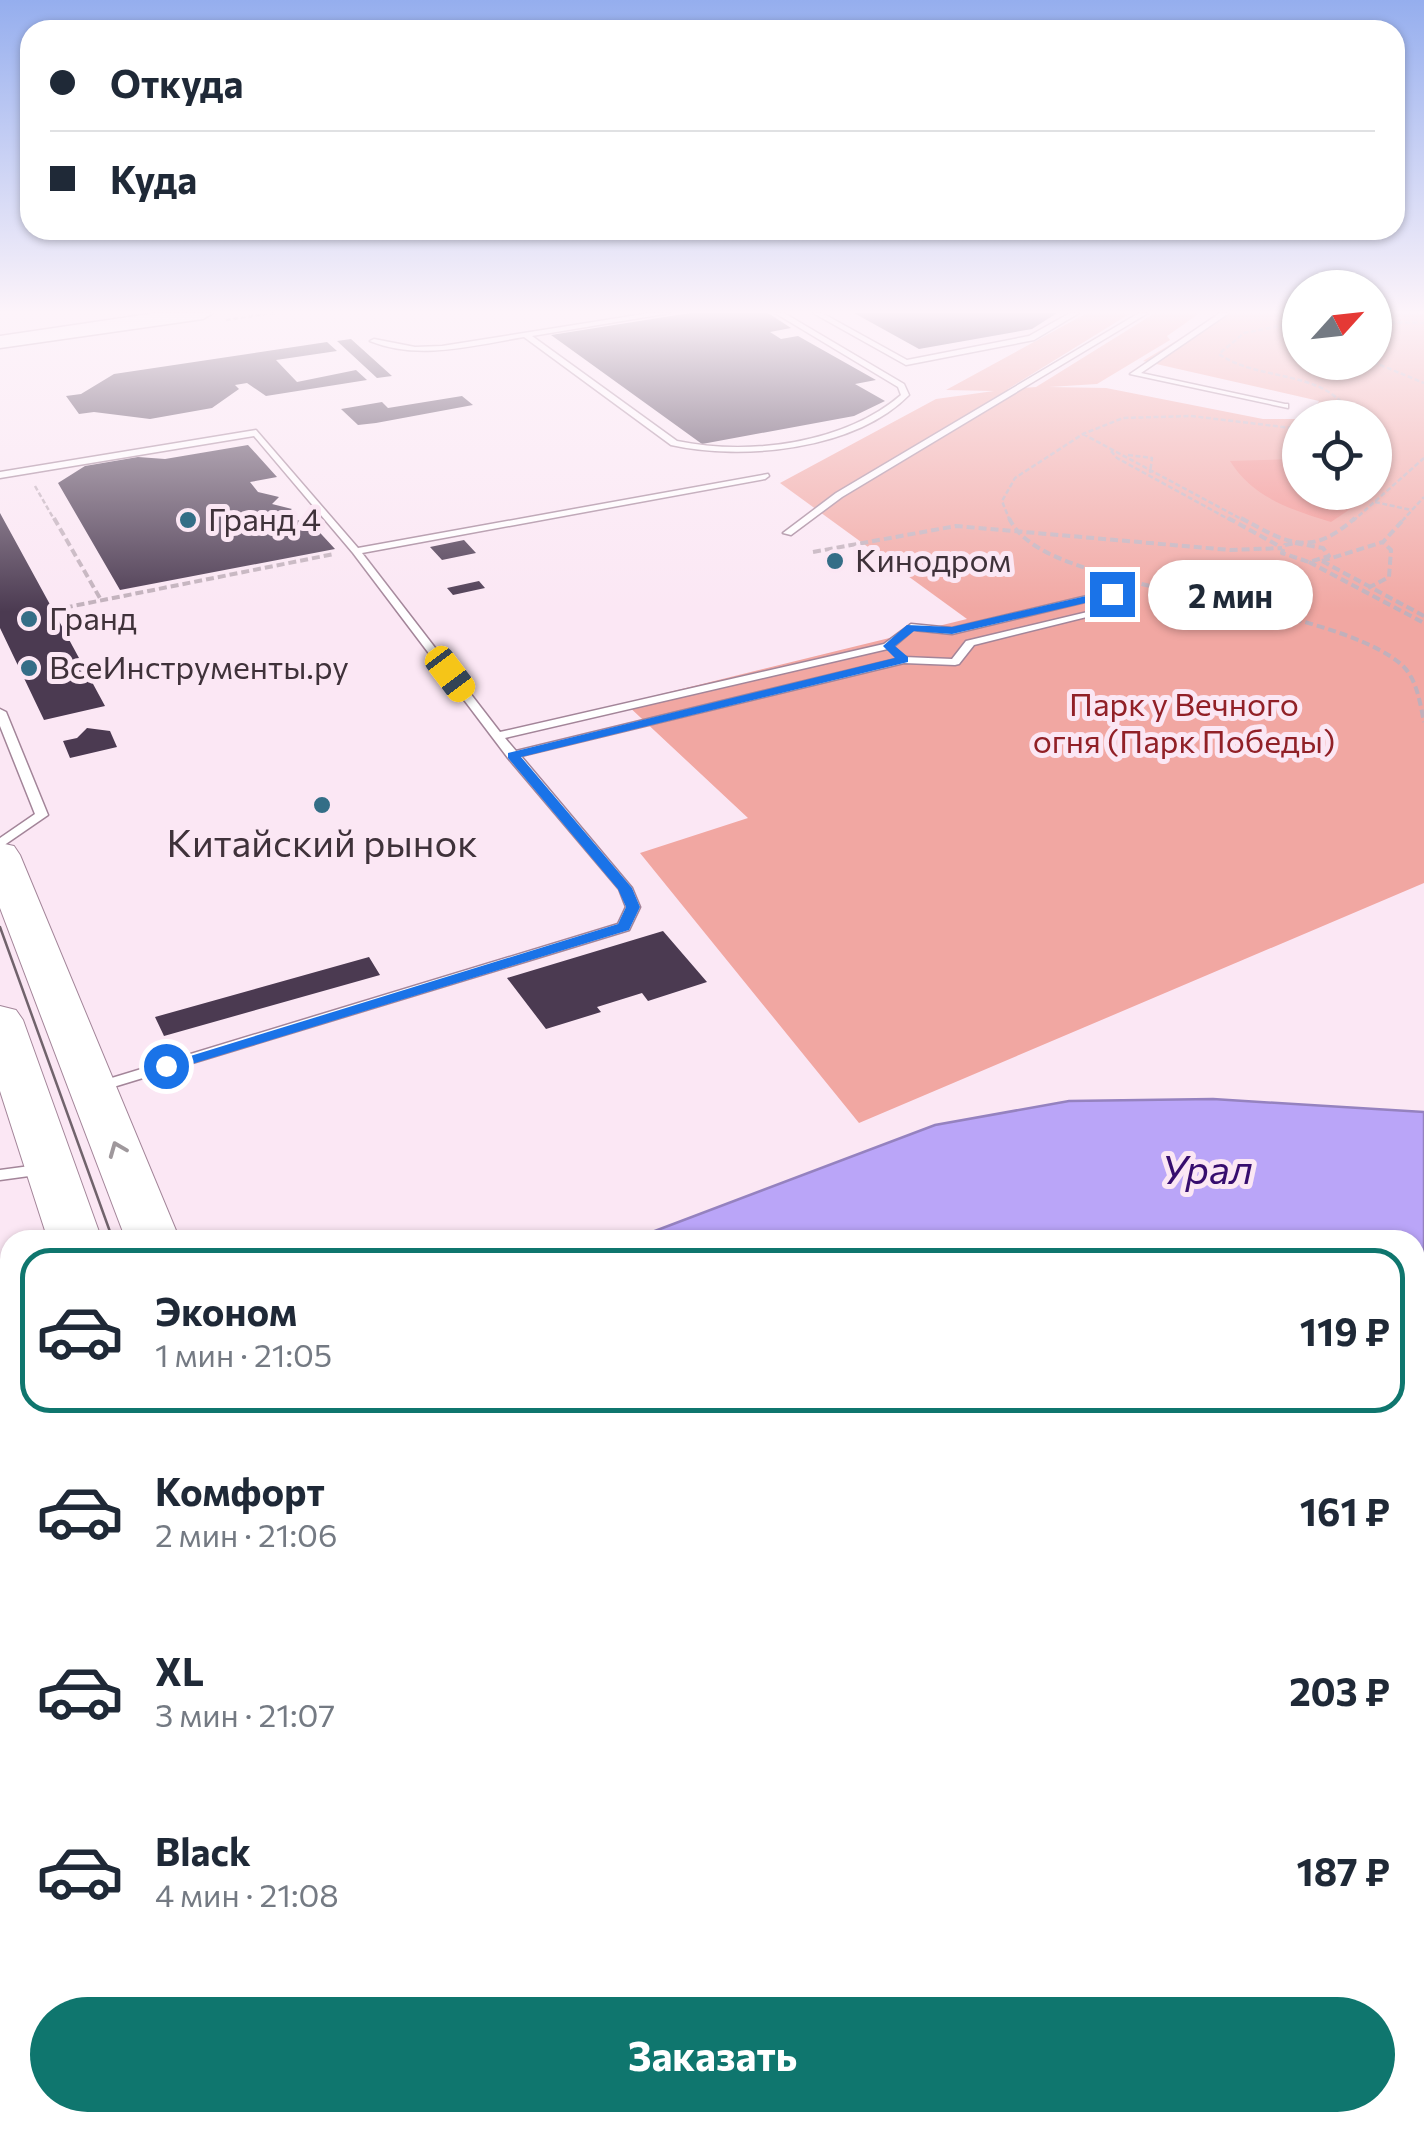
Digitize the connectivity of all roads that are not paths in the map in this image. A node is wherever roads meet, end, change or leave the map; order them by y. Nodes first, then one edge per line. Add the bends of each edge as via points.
1 (632, 412) edge
2 (886, 412) edge
3 (978, 412) edge
4 (0, 475) edge
5 (764, 476) dead end
6 (788, 533) dead end
7 (356, 551) junction
8 (952, 631) junction
9 (970, 643) junction
10 (888, 646) junction
11 (904, 660) junction
12 (632, 704) junction
13 (0, 712) edge
14 (649, 721) junction
15 (497, 736) junction
16 (512, 755) junction
17 (0, 844) edge
18 (0, 855) edge
19 (0, 1020) edge
20 (93, 1088) junction
21 (50, 1168) junction
22 (0, 1175) edge
23 (71, 1230) edge
24 (149, 1230) edge

1 - 2 lane via 686,447 745,447 824,436
3 - 6 lane
4 - 7 lane via 256,432
5 - 7 lane
7 - 15 lane
8 - 9 lane
8 - 9 lane via 1112,594 1130,605
8 - 10 lane via 911,627
9 - 11 lane via 955,662
10 - 11 lane
10 - 12 lane
11 - 14 lane
12 - 14 lane
12 - 15 lane
13 - 17 lane via 42,815
14 - 16 lane
15 - 16 lane
16 - 20 lane via 625,888 633,907 624,926
18 - 20 main road
19 - 21 main road
24 -> 20 main road
21 - 22 lane
21 - 23 main road

